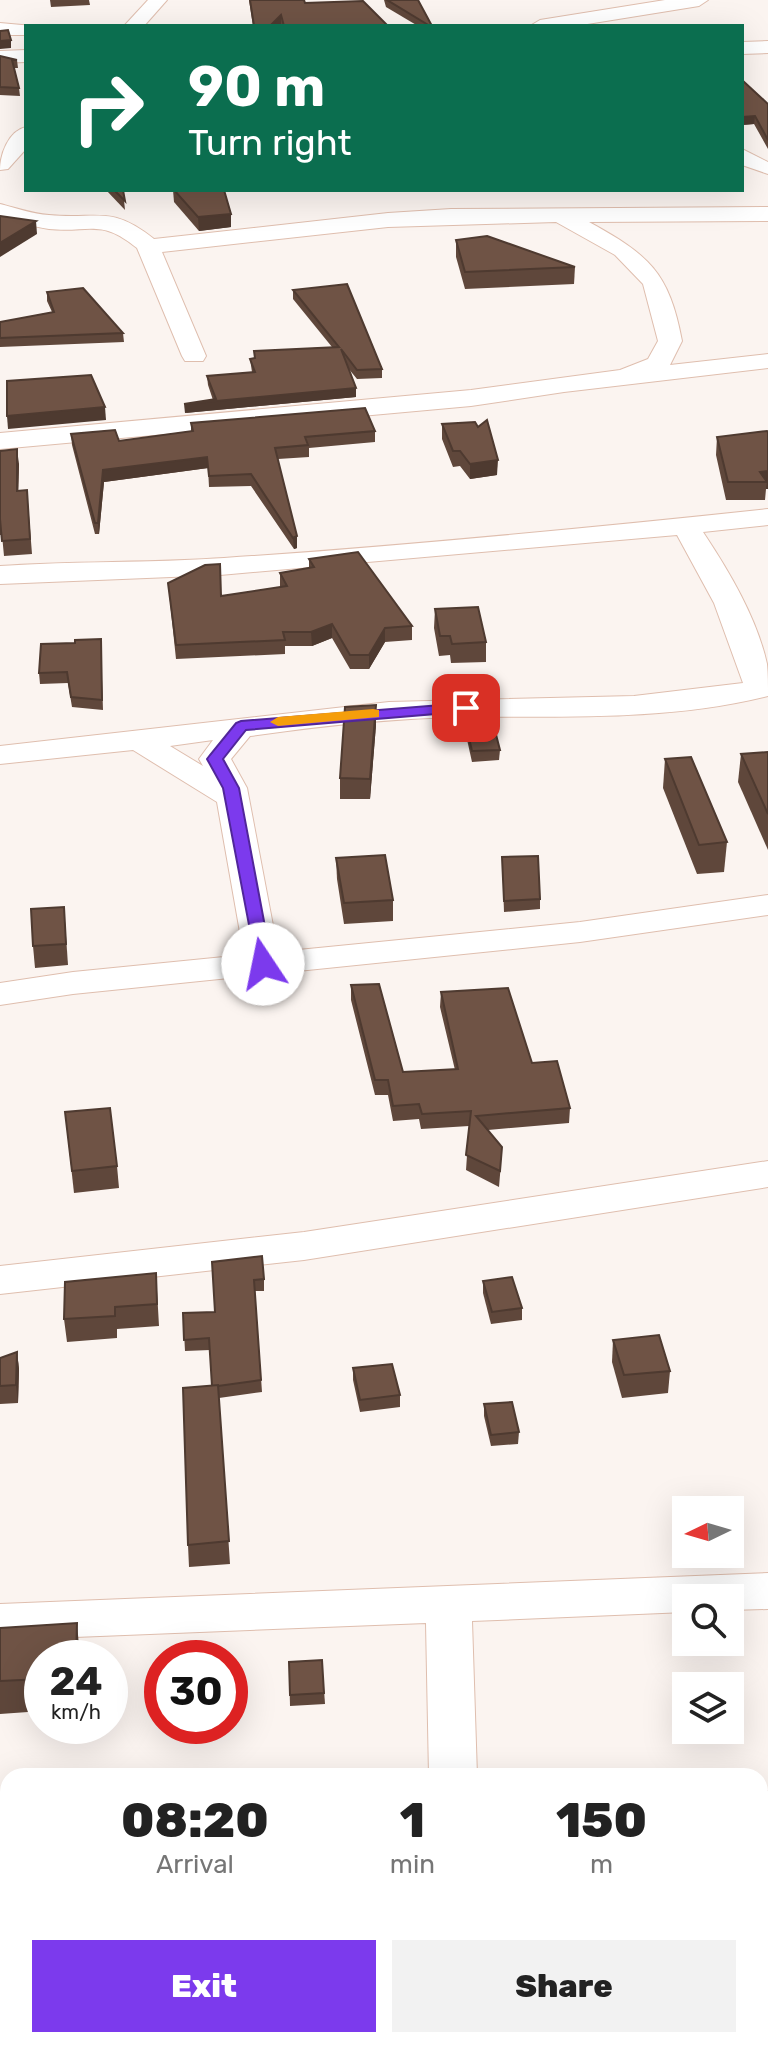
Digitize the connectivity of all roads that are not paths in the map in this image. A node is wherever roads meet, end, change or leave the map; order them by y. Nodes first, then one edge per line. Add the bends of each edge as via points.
1 (158, 0) edge
2 (699, 0) edge
3 (623, 11) junction
4 (136, 24) edge
5 (551, 24) edge
6 (636, 24) edge
7 (0, 29) edge
8 (24, 29) edge
9 (768, 47) edge
10 (744, 48) edge
11 (24, 56) edge
12 (0, 57) edge
13 (24, 135) edge
14 (744, 157) edge
15 (24, 160) edge
16 (1, 163) edge
17 (768, 168) edge
18 (0, 211) edge
19 (554, 214) junction
20 (768, 214) edge
21 (148, 247) junction
22 (194, 356) dead end
23 (768, 361) edge
24 (624, 377) junction
25 (0, 441) edge
26 (768, 517) edge
27 (684, 524) junction
28 (0, 575) edge
29 (241, 726) junction
30 (138, 740) junction
31 (0, 755) edge
32 (232, 797) junction
33 (768, 905) edge
34 (263, 964) junction
35 (0, 994) edge
36 (768, 1174) edge
37 (0, 1280) edge
38 (768, 1591) edge
39 (449, 1604) junction
40 (0, 1622) edge
41 (453, 1768) edge

1 - 4 street
2 - 3 street
3 - 5 street
3 - 6 street
7 - 8 street
9 - 10 street
11 - 12 street
13 - 16 street
14 - 17 street
15 - 16 street
18 - 21 street via 49,222 110,221
19 - 20 street
19 - 21 street via 388,220
19 - 24 street via 623,250 654,282 670,341 658,364
21 - 22 street
23 - 24 street
24 - 25 street via 471,398
26 - 27 street
27 - 28 street via 312,560
27 - 29 street via 713,566 746,639 760,689 659,704 417,709
29 - 30 street
29 - 32 street via 215,759
30 - 31 street
30 - 32 street
32 - 34 street
33 - 34 street via 580,932
34 - 35 street
36 - 37 street via 304,1246
38 - 39 street
39 - 40 street
39 - 41 street

